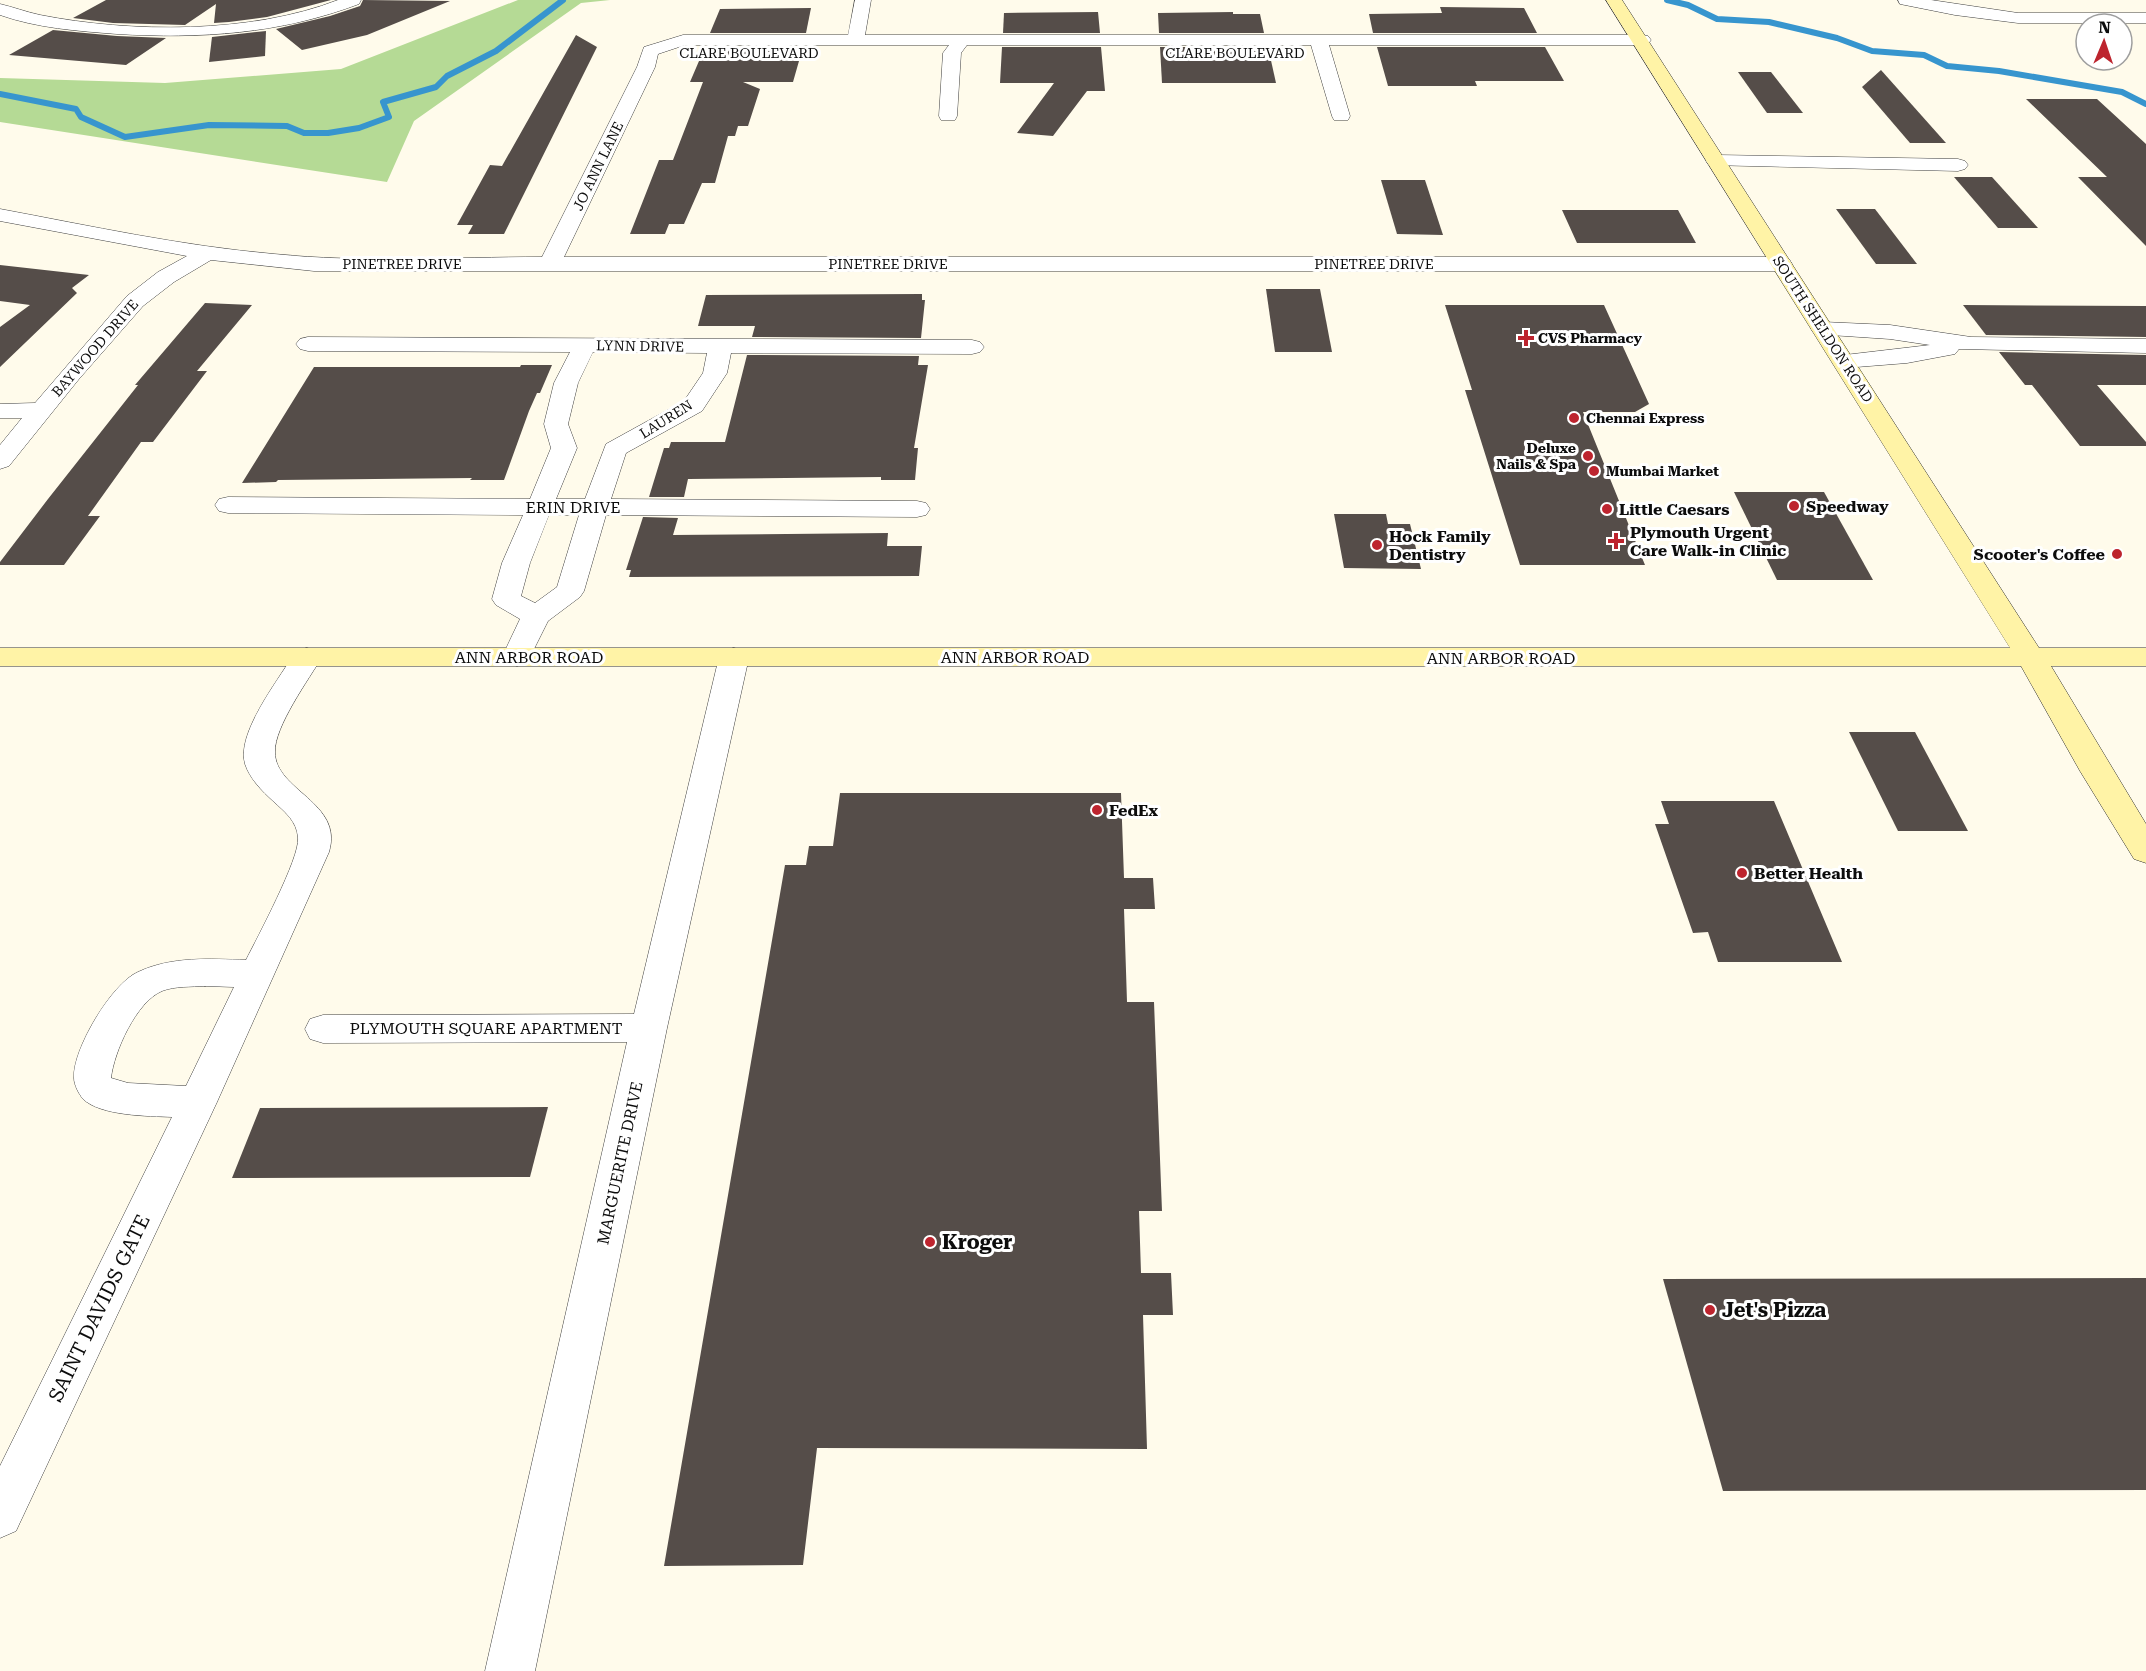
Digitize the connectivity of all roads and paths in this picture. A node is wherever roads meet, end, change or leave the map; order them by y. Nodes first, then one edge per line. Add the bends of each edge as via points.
1 (353, 0) edge
2 (863, 0) edge
3 (1614, 0) edge
4 (1905, 0) edge
5 (2117, 0) edge
6 (0, 9) edge
7 (2144, 20) edge
8 (856, 39) junction
9 (957, 46) junction
10 (1320, 46) junction
11 (1645, 47) junction
12 (646, 68) junction
13 (948, 116) dead end
14 (1341, 116) dead end
15 (1716, 161) junction
16 (1959, 165) dead end
17 (0, 215) edge
18 (206, 254) junction
19 (550, 264) junction
20 (1781, 264) junction
21 (1823, 329) junction
22 (309, 344) dead end
23 (1971, 344) junction
24 (585, 345) junction
25 (972, 346) dead end
26 (2146, 346) edge
27 (720, 347) junction
28 (1844, 361) junction
29 (41, 410) junction
30 (0, 411) edge
31 (590, 448) junction
32 (0, 461) edge
33 (228, 505) dead end
34 (540, 507) junction
35 (595, 507) junction
36 (917, 509) dead end
37 (536, 616) junction
38 (0, 657) edge
39 (308, 657) junction
40 (517, 657) junction
41 (734, 657) junction
42 (2146, 657) edge
43 (2031, 658) junction
44 (2146, 851) edge
45 (257, 974) junction
46 (649, 1028) junction
47 (323, 1029) dead end
48 (198, 1102) junction
49 (0, 1515) edge
50 (510, 1671) edge

1 - 6 street via 272,23 186,32 62,24
2 - 8 street
3 - 11 main road, SOUTH SHELDON ROAD
4 - 7 street via 2009,17
5 - 7 street
8 - 9 street, CLARE BOULEVARD
8 - 12 street, CLARE BOULEVARD via 682,40 650,51
9 - 10 street, CLARE BOULEVARD
9 - 12 street, CLARE BOULEVARD via 673,53
9 - 13 street
10 - 11 street, CLARE BOULEVARD
10 - 14 street
11 - 15 main road, SOUTH SHELDON ROAD
12 - 19 street, JO ANN LANE
15 - 16 street
15 - 20 main road, SOUTH SHELDON ROAD
17 - 18 street, PINETREE DRIVE
18 - 19 street, PINETREE DRIVE via 314,264
18 - 29 street, BAYWOOD DRIVE via 135,301
19 - 20 street, PINETREE DRIVE
20 - 21 main road, SOUTH SHELDON ROAD
21 - 23 street via 1890,332
21 - 28 main road, SOUTH SHELDON ROAD
22 - 24 street, LYNN DRIVE
23 - 26 street
23 - 28 street via 1907,357
24 - 27 street, LYNN DRIVE
24 - 31 street via 566,383 556,424
25 - 27 street, LYNN DRIVE
27 - 31 street, LAUREN via 715,373 693,406
28 - 43 main road, SOUTH SHELDON ROAD
29 - 30 street
29 - 32 street, BAYWOOD DRIVE
31 - 34 street
31 - 35 street
33 - 34 street, ERIN DRIVE
34 - 35 street, ERIN DRIVE
34 - 37 street via 516,563 506,599
35 - 36 street, ERIN DRIVE
35 - 37 street via 570,591
37 - 40 street
38 - 39 main road, ANN ARBOR ROAD
39 - 40 main road, ANN ARBOR ROAD
39 - 45 street, SAINT DAVIDS GATE via 265,730 259,752 265,772 313,824 315,841 304,874
40 - 41 main road, ANN ARBOR ROAD
41 - 43 main road, ANN ARBOR ROAD
41 - 46 street, MARGUERITE DRIVE
42 - 43 main road, ANN ARBOR ROAD
43 - 44 main road, SOUTH SHELDON ROAD
45 - 48 street, SAINT DAVIDS GATE
45 - 48 street via 184,974 150,981 128,1000 94,1063 94,1086 103,1093
46 - 47 street, PLYMOUTH SQUARE APARTMENT
46 - 50 street, MARGUERITE DRIVE
48 - 49 street, SAINT DAVIDS GATE

